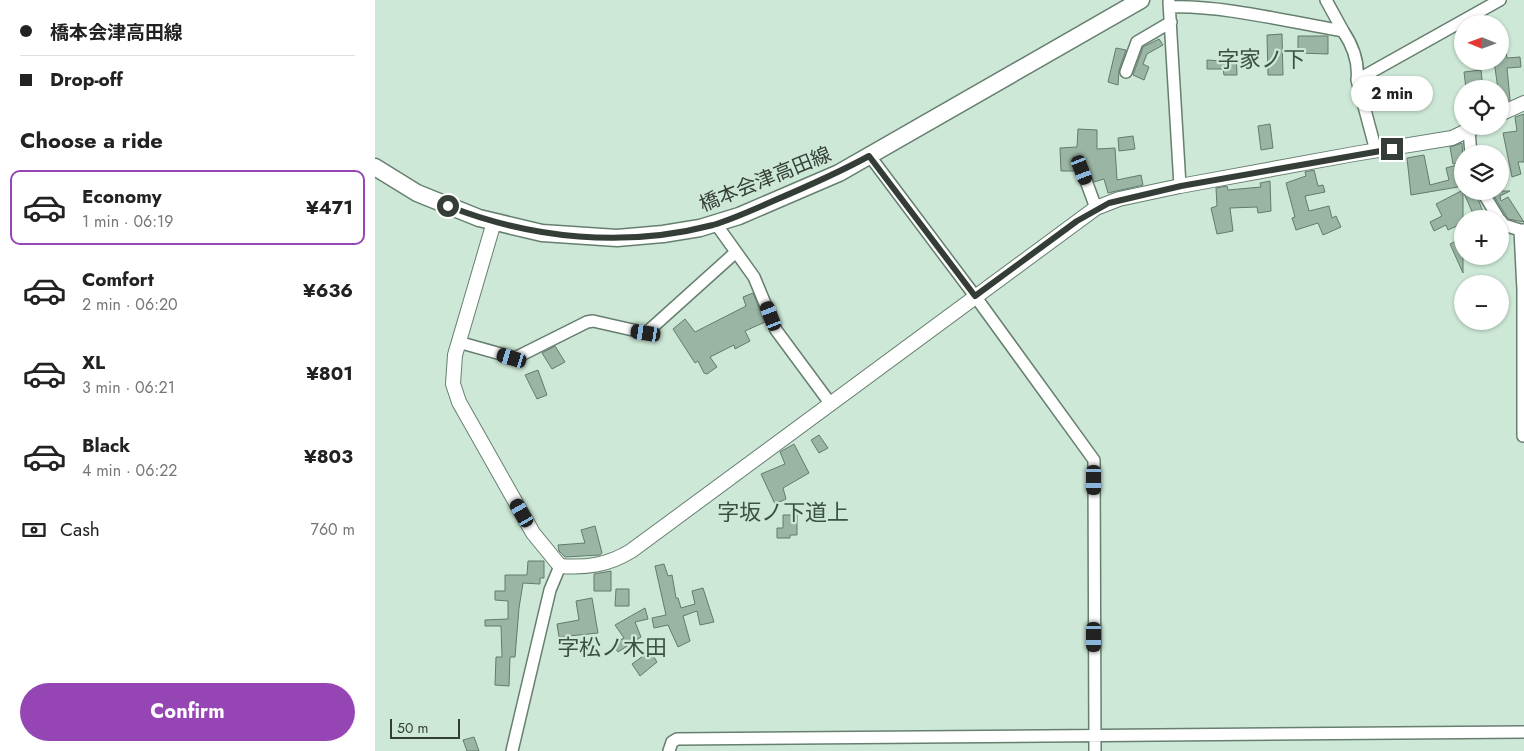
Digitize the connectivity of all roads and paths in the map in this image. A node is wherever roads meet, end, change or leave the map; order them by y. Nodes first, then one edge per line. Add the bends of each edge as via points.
1 (1141, 0) edge
2 (1326, 0) edge
3 (1500, 0) edge
4 (1169, 4) edge
5 (1171, 22) junction
6 (1343, 31) junction
7 (1127, 72) dead end
8 (1357, 80) junction
9 (1524, 103) edge
10 (1509, 110) edge
11 (1459, 135) edge
12 (1375, 151) junction
13 (869, 156) junction
14 (375, 167) edge
15 (1082, 170) dead end
16 (1181, 186) junction
17 (1097, 208) junction
18 (494, 222) junction
19 (716, 224) junction
20 (1509, 226) edge
21 (1522, 230) edge
22 (736, 252) junction
23 (975, 296) junction
24 (459, 342) junction
25 (830, 403) junction
26 (1523, 436) edge
27 (560, 566) junction
28 (1524, 732) edge
29 (1095, 736) junction
30 (512, 751) edge
31 (669, 751) edge
32 (1095, 751) edge

1 - 13 main road, 橋本会津高田線
2 - 6 street
3 - 8 street
4 - 5 street
4 - 6 street
5 - 7 street via 1135,44
5 - 16 street
6 - 8 street via 1353,47
8 - 12 street
9 - 10 street
11 - 12 street
12 - 16 street
13 - 19 main road, 橋本会津高田線 via 839,173
13 - 23 street
14 - 18 main road, 橋本会津高田線 via 417,193
15 - 17 street
16 - 17 street via 1119,199
17 - 23 street
18 - 19 main road, 橋本会津高田線 via 542,233 617,238
18 - 24 street
19 - 22 street
20 - 21 street
21 - 26 street
22 - 24 street via 646,333 587,322 512,358
22 - 25 street via 754,277 776,330
23 - 25 street
23 - 29 street via 1094,460
24 - 27 street via 453,367 453,384 459,402 533,533
25 - 27 street via 618,558 588,567
27 - 30 street via 550,590
28 - 29 street
29 - 31 street via 677,739
29 - 32 street

